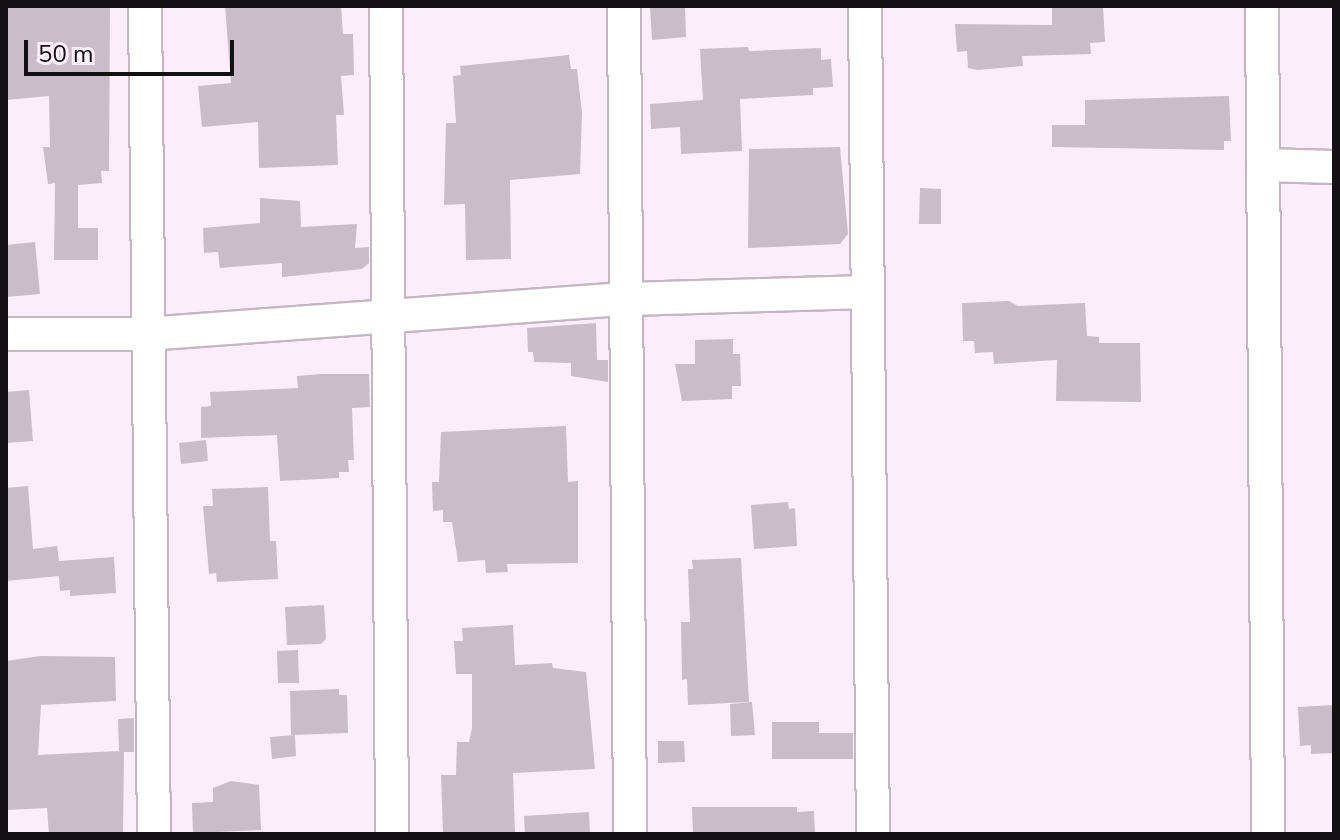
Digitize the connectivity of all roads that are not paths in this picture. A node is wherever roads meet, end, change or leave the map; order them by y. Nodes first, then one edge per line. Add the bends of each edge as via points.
1 (145, 6) edge
2 (386, 6) edge
3 (624, 6) edge
4 (865, 6) edge
5 (1262, 6) edge
6 (1263, 165) junction
7 (1334, 167) edge
8 (868, 292) junction
9 (628, 299) junction
10 (386, 315) junction
11 (6, 334) edge
12 (146, 334) junction
13 (154, 834) edge
14 (392, 834) edge
15 (630, 834) edge
16 (873, 834) edge
17 (1268, 834) edge

1 - 12 street
2 - 10 street
3 - 9 street
4 - 8 street
5 - 6 street
6 - 7 street
6 - 17 street
8 - 9 street
8 - 16 street
9 - 10 street
9 - 15 street
10 - 12 street
10 - 14 street
11 - 12 street
12 - 13 street

